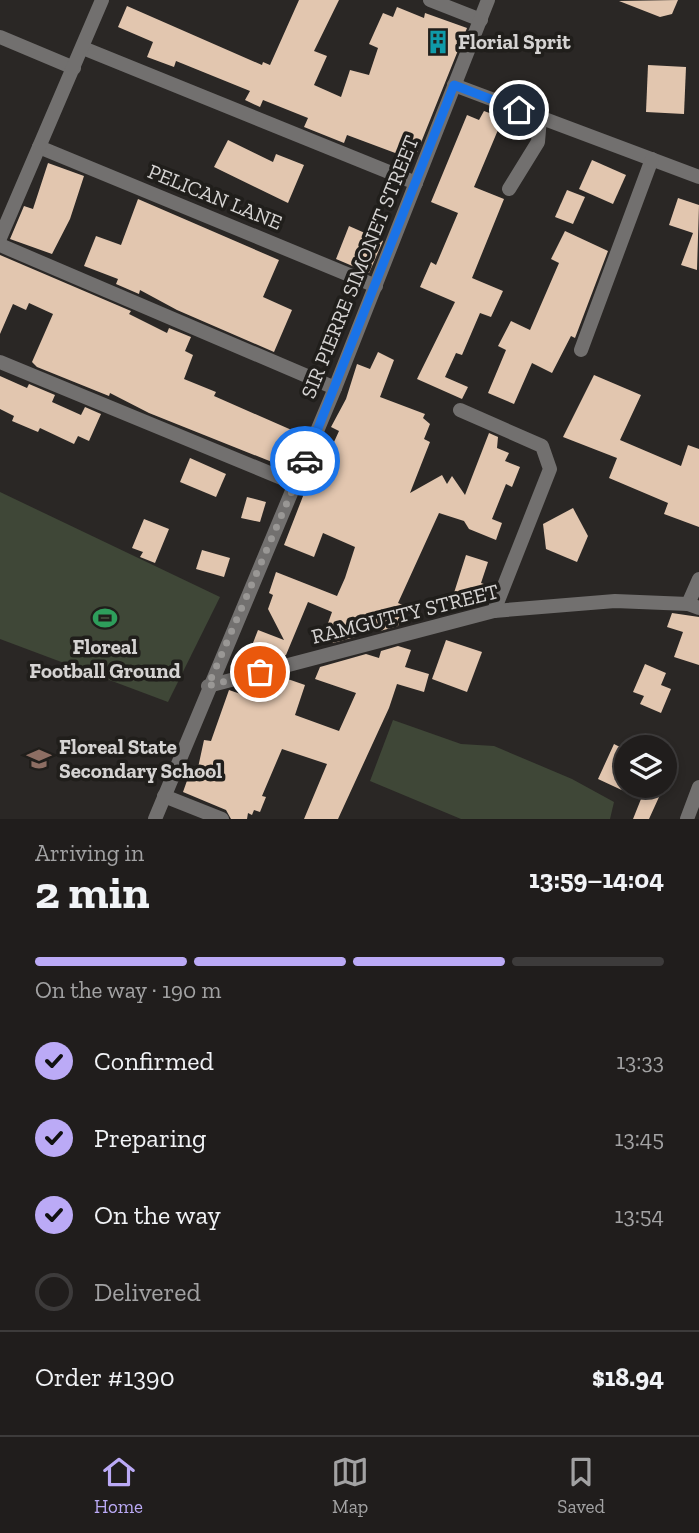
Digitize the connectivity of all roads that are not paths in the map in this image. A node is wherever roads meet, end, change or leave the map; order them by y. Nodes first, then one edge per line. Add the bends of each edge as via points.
1 (102, 0) edge
2 (430, 0) edge
3 (488, 0) edge
4 (481, 20) junction
5 (0, 37) edge
6 (83, 48) junction
7 (74, 68) junction
8 (454, 85) junction
9 (540, 118) junction
10 (39, 147) junction
11 (652, 159) junction
12 (699, 177) edge
13 (416, 183) junction
14 (509, 189) dead end
15 (0, 237) edge
16 (0, 245) edge
17 (376, 286) junction
18 (581, 349) dead end
19 (0, 362) edge
20 (335, 388) junction
21 (460, 410) dead end
22 (296, 484) junction
23 (699, 579) edge
24 (694, 606) edge
25 (494, 611) junction
26 (208, 686) junction
27 (699, 787) edge
28 (164, 796) junction
29 (155, 819) edge
30 (222, 819) edge
31 (687, 819) edge

1 - 6 street
2 - 4 street
3 - 4 street, SIR PIERRE SIMONET STREET
4 - 8 street, SIR PIERRE SIMONET STREET
5 - 7 street
6 - 7 street
6 - 13 street
7 - 10 street
8 - 9 street
8 - 13 street, SIR PIERRE SIMONET STREET
9 - 11 street
9 - 14 street via 538,142
10 - 15 street
10 - 17 street, PELICAN LANE
11 - 12 street
11 - 18 street
13 - 17 street, SIR PIERRE SIMONET STREET
16 - 20 street
17 - 20 street, SIR PIERRE SIMONET STREET
19 - 22 street
20 - 22 street, SIR PIERRE SIMONET STREET
21 - 25 street via 541,446 550,469
22 - 26 street, SIR PIERRE SIMONET STREET
23 - 24 street
24 - 25 street, RAMGUTTY STREET via 615,601
25 - 26 street, RAMGUTTY STREET
26 - 28 street, SIR PIERRE SIMONET STREET
27 - 31 street
28 - 29 street, SIR PIERRE SIMONET STREET
28 - 30 street

